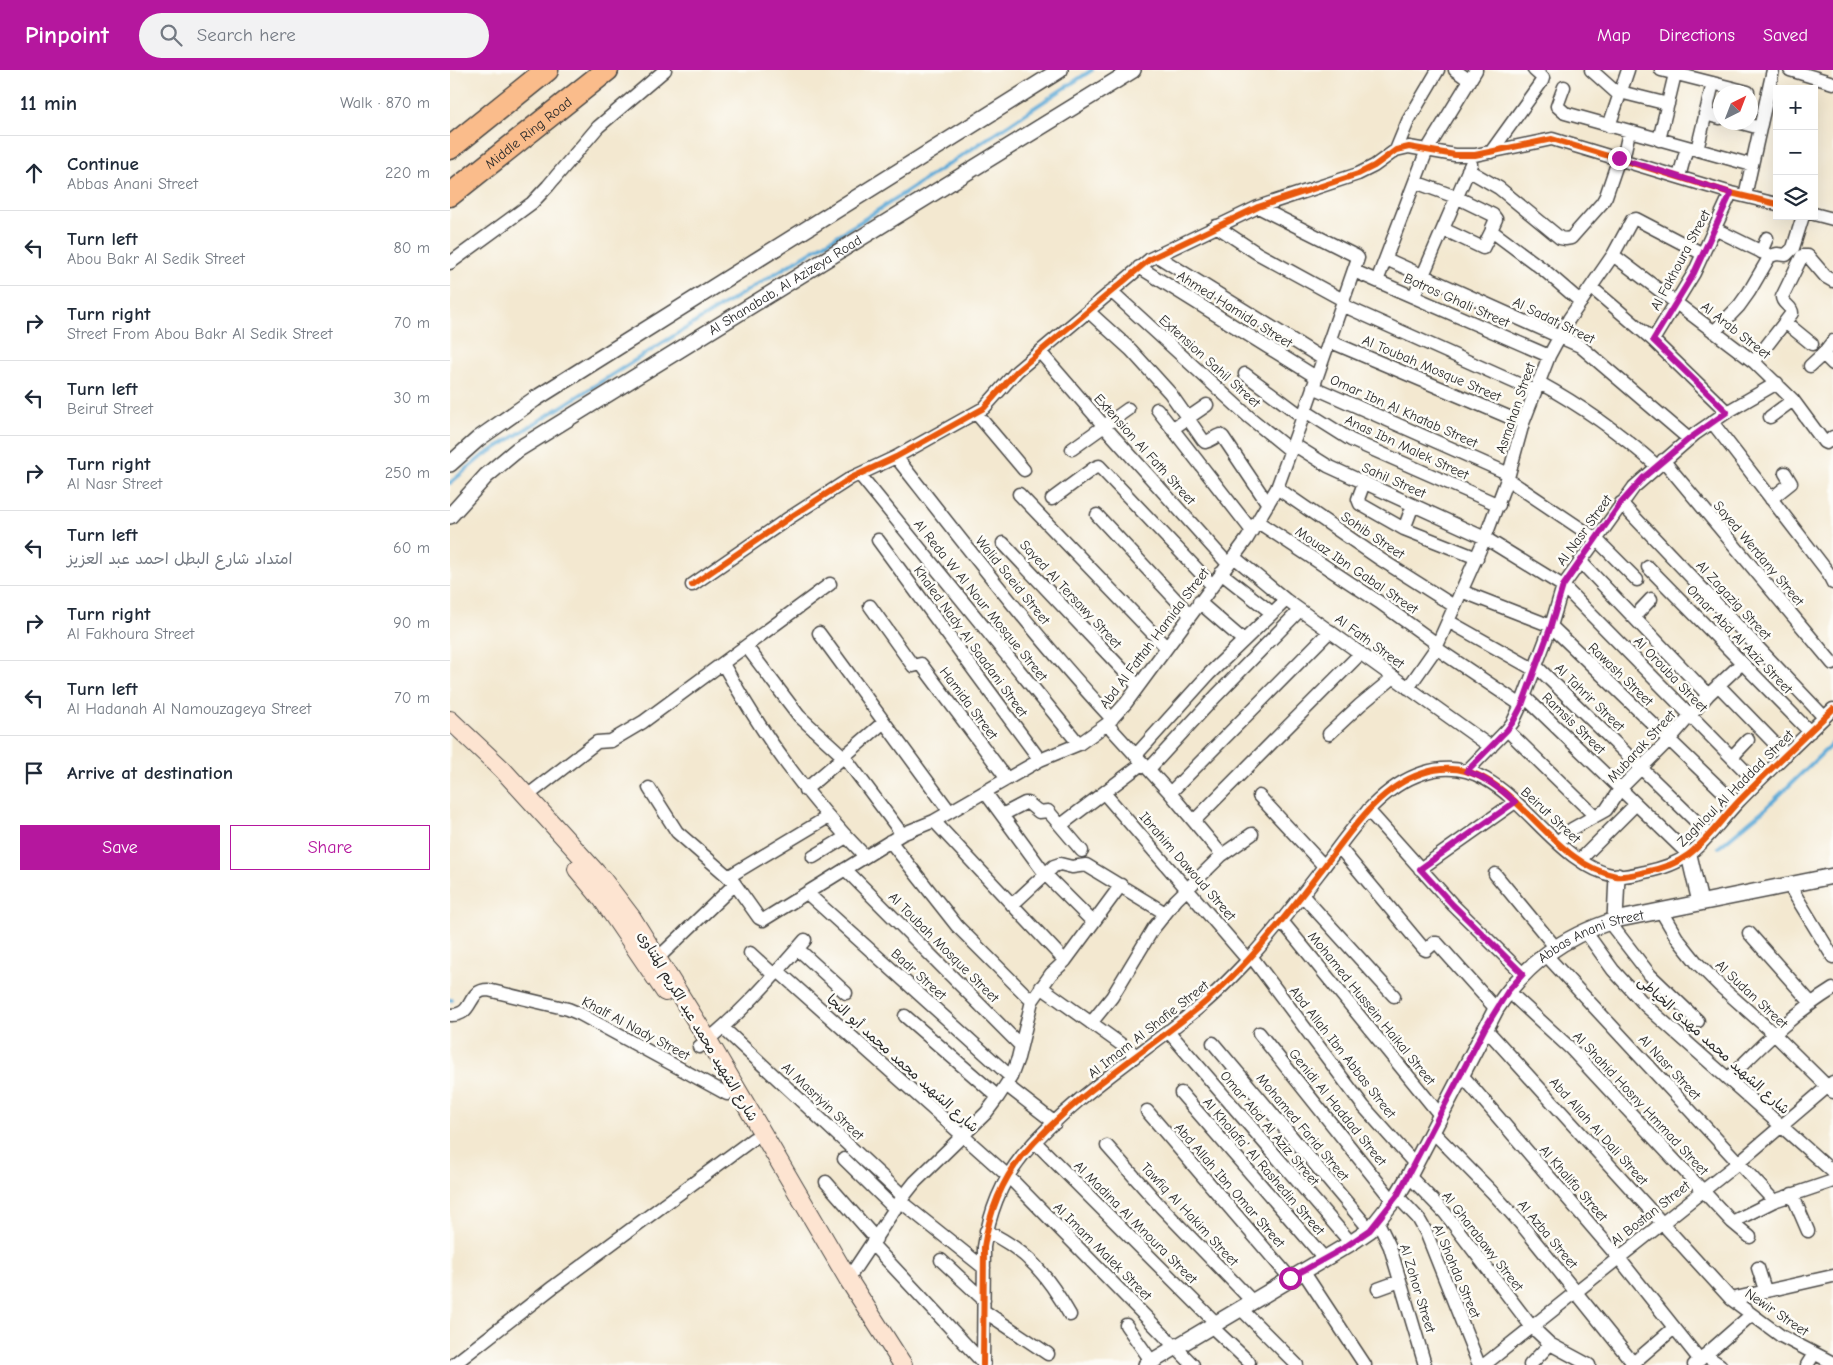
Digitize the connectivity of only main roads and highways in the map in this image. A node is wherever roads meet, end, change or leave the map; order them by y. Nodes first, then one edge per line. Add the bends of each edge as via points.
1 (547, 70) edge
2 (607, 70) edge
3 (450, 148) edge
4 (450, 195) edge
5 (450, 720) edge
6 (450, 737) edge
7 (703, 1043) junction
8 (820, 1241) junction
9 (892, 1365) edge
10 (903, 1365) edge

1 - 3 highway
2 - 4 highway, Middle Ring Road
5 - 7 main road, شارع الشهيد محمد عبد الكريم المتناوى via 502,769 618,898 658,958
6 - 7 main road, شارع الشهيد محمد عبد الكريم المتناوى via 508,792 589,882
7 - 8 main road, شارع الشهيد محمد عبد الكريم المتناوى
7 - 8 main road, شارع الشهيد محمد عبد الكريم المتناوى via 752,1139
8 - 9 main road, شارع الشهيد محمد عبد الكريم المتناوى
8 - 10 main road, شارع الشهيد محمد عبد الكريم المتناوى via 848,1278

